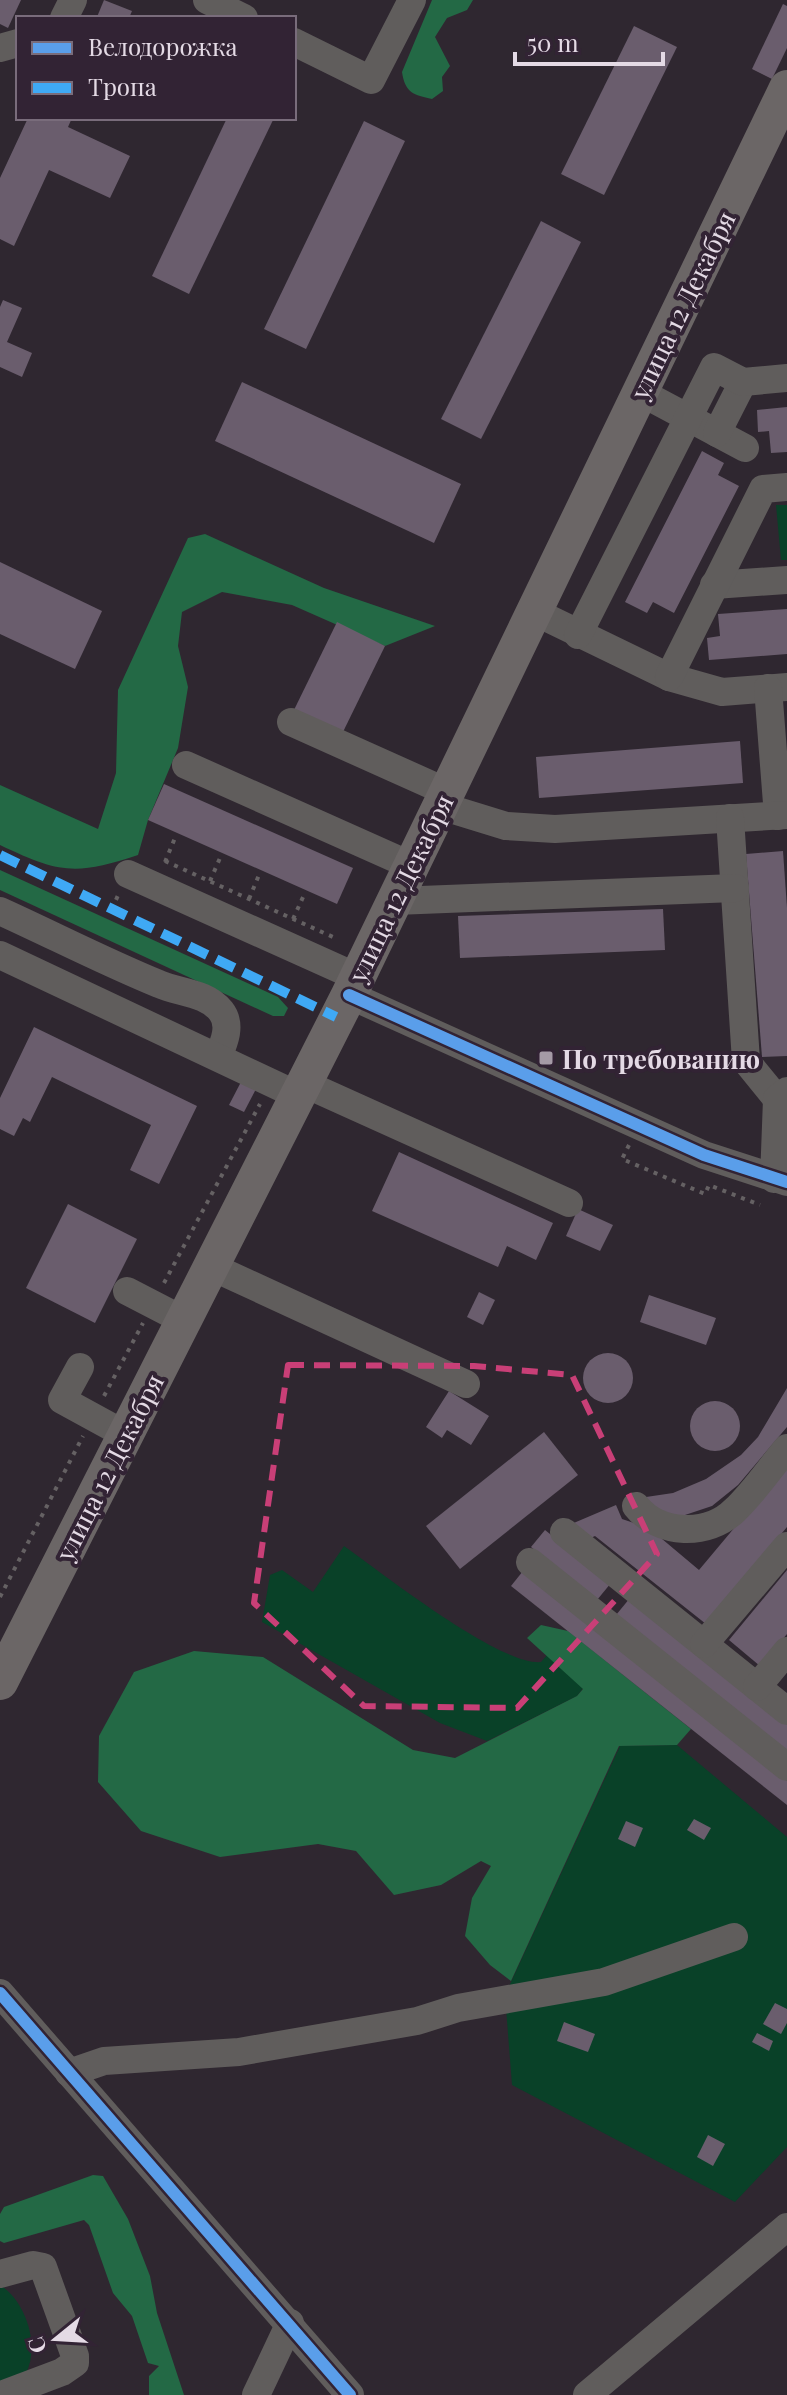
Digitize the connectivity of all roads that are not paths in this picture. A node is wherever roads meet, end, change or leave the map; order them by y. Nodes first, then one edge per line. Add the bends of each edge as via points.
1 (207, 0) edge
2 (412, 0) edge
3 (240, 16) edge
4 (296, 43) edge
5 (787, 88) edge
6 (787, 378) edge
7 (743, 382) junction
8 (640, 392) junction
9 (688, 418) junction
10 (717, 433) junction
11 (745, 448) dead end
12 (787, 487) edge
13 (787, 580) edge
14 (714, 585) junction
15 (535, 612) junction
16 (578, 635) junction
17 (669, 677) junction
18 (778, 688) edge
19 (291, 722) dead end
20 (186, 765) dead end
21 (444, 799) junction
22 (782, 815) edge
23 (730, 818) junction
24 (410, 865) junction
25 (128, 874) dead end
26 (735, 888) junction
27 (395, 901) junction
28 (0, 911) edge
29 (0, 955) edge
30 (353, 986) junction
31 (218, 1057) junction
32 (291, 1087) junction
33 (782, 1095) edge
34 (780, 1181) edge
35 (569, 1203) dead end
36 (210, 1266) junction
37 (127, 1291) dead end
38 (168, 1312) junction
39 (80, 1367) dead end
40 (466, 1384) dead end
41 (126, 1435) junction
42 (787, 1448) edge
43 (636, 1506) dead end
44 (564, 1532) dead end
45 (787, 1546) edge
46 (530, 1562) dead end
47 (704, 1644) junction
48 (787, 1651) edge
49 (0, 1682) edge
50 (757, 1687) junction
51 (787, 1711) edge
52 (787, 1767) edge
53 (734, 1937) dead end
54 (0, 1993) edge
55 (69, 2073) junction
56 (787, 2227) edge
57 (0, 2274) edge
58 (290, 2323) junction
59 (1, 2395) edge
60 (256, 2395) edge
61 (350, 2395) edge
62 (587, 2395) edge

1 - 3 street
2 - 4 street via 371,80
5 - 8 main road, улица 12 Декабря
6 - 7 street
7 - 9 street via 714,367
7 - 10 street
8 - 9 street
8 - 15 main road, улица 12 Декабря
9 - 10 street
9 - 16 street
10 - 11 street
12 - 14 street via 763,489
13 - 14 street
14 - 17 street
15 - 16 street
15 - 21 main road, улица 12 Декабря
16 - 17 street
17 - 18 street via 722,692
18 - 22 street
19 - 21 street
20 - 24 street
21 - 23 street via 506,826 555,829
21 - 24 main road, улица 12 Декабря
22 - 23 street
23 - 26 street
24 - 27 main road, улица 12 Декабря
25 - 30 street via 282,943
26 - 27 street
26 - 33 street via 746,1061
27 - 30 main road, улица 12 Декабря
28 - 31 street via 162,985 210,1001 227,1024
29 - 31 street
30 - 32 main road, улица 12 Декабря
30 - 34 street via 704,1155
31 - 32 street
32 - 35 street
32 - 36 main road, улица 12 Декабря
33 - 34 street
36 - 38 main road, улица 12 Декабря
36 - 40 street
37 - 38 street
38 - 41 main road, улица 12 Декабря
39 - 41 street via 62,1400
41 - 49 main road, улица 12 Декабря
42 - 43 street via 733,1513 700,1528 672,1529 645,1517
44 - 47 street
45 - 47 street
46 - 52 street
47 - 50 street
48 - 50 street
50 - 51 street
53 - 55 street via 604,1982 458,2008 404,2024 239,2052 104,2061
54 - 55 street
55 - 58 street
56 - 62 street
57 - 59 street via 43,2267 75,2356 75,2363 62,2372
58 - 60 street
58 - 61 street

